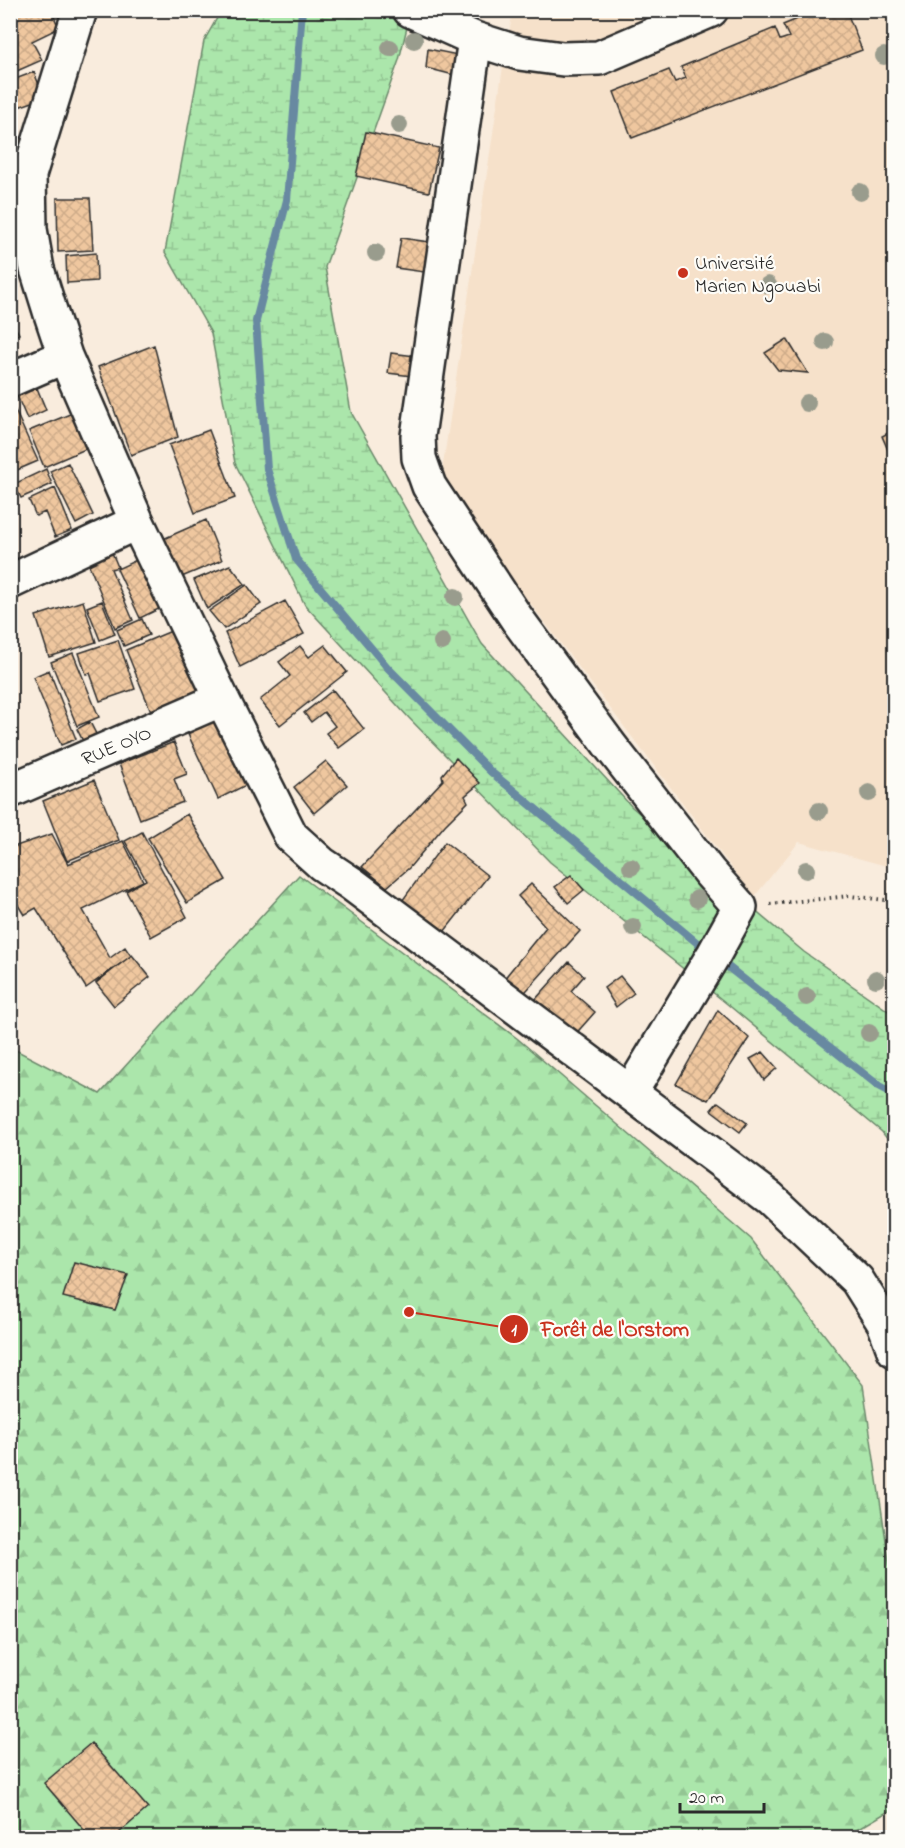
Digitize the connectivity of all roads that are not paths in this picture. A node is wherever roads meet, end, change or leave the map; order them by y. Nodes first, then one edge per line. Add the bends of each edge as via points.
1 (80, 10) edge
2 (410, 10) edge
3 (711, 10) edge
4 (475, 39) junction
5 (20, 179) edge
6 (65, 356) junction
7 (10, 380) edge
8 (137, 522) junction
9 (10, 582) edge
10 (222, 699) junction
11 (10, 791) edge
12 (630, 1093) junction
13 (894, 1350) edge

1 - 5 street
2 - 4 street
3 - 4 street via 599,58 563,59 519,53
4 - 12 street via 418,436 419,458 429,486 517,619 611,747 740,907
5 - 6 street via 37,269
6 - 7 street
6 - 8 street
8 - 9 street
8 - 10 street
10 - 11 street, RUE OYO
10 - 12 street via 291,836 322,864
12 - 13 street via 770,1198 857,1280 884,1323

